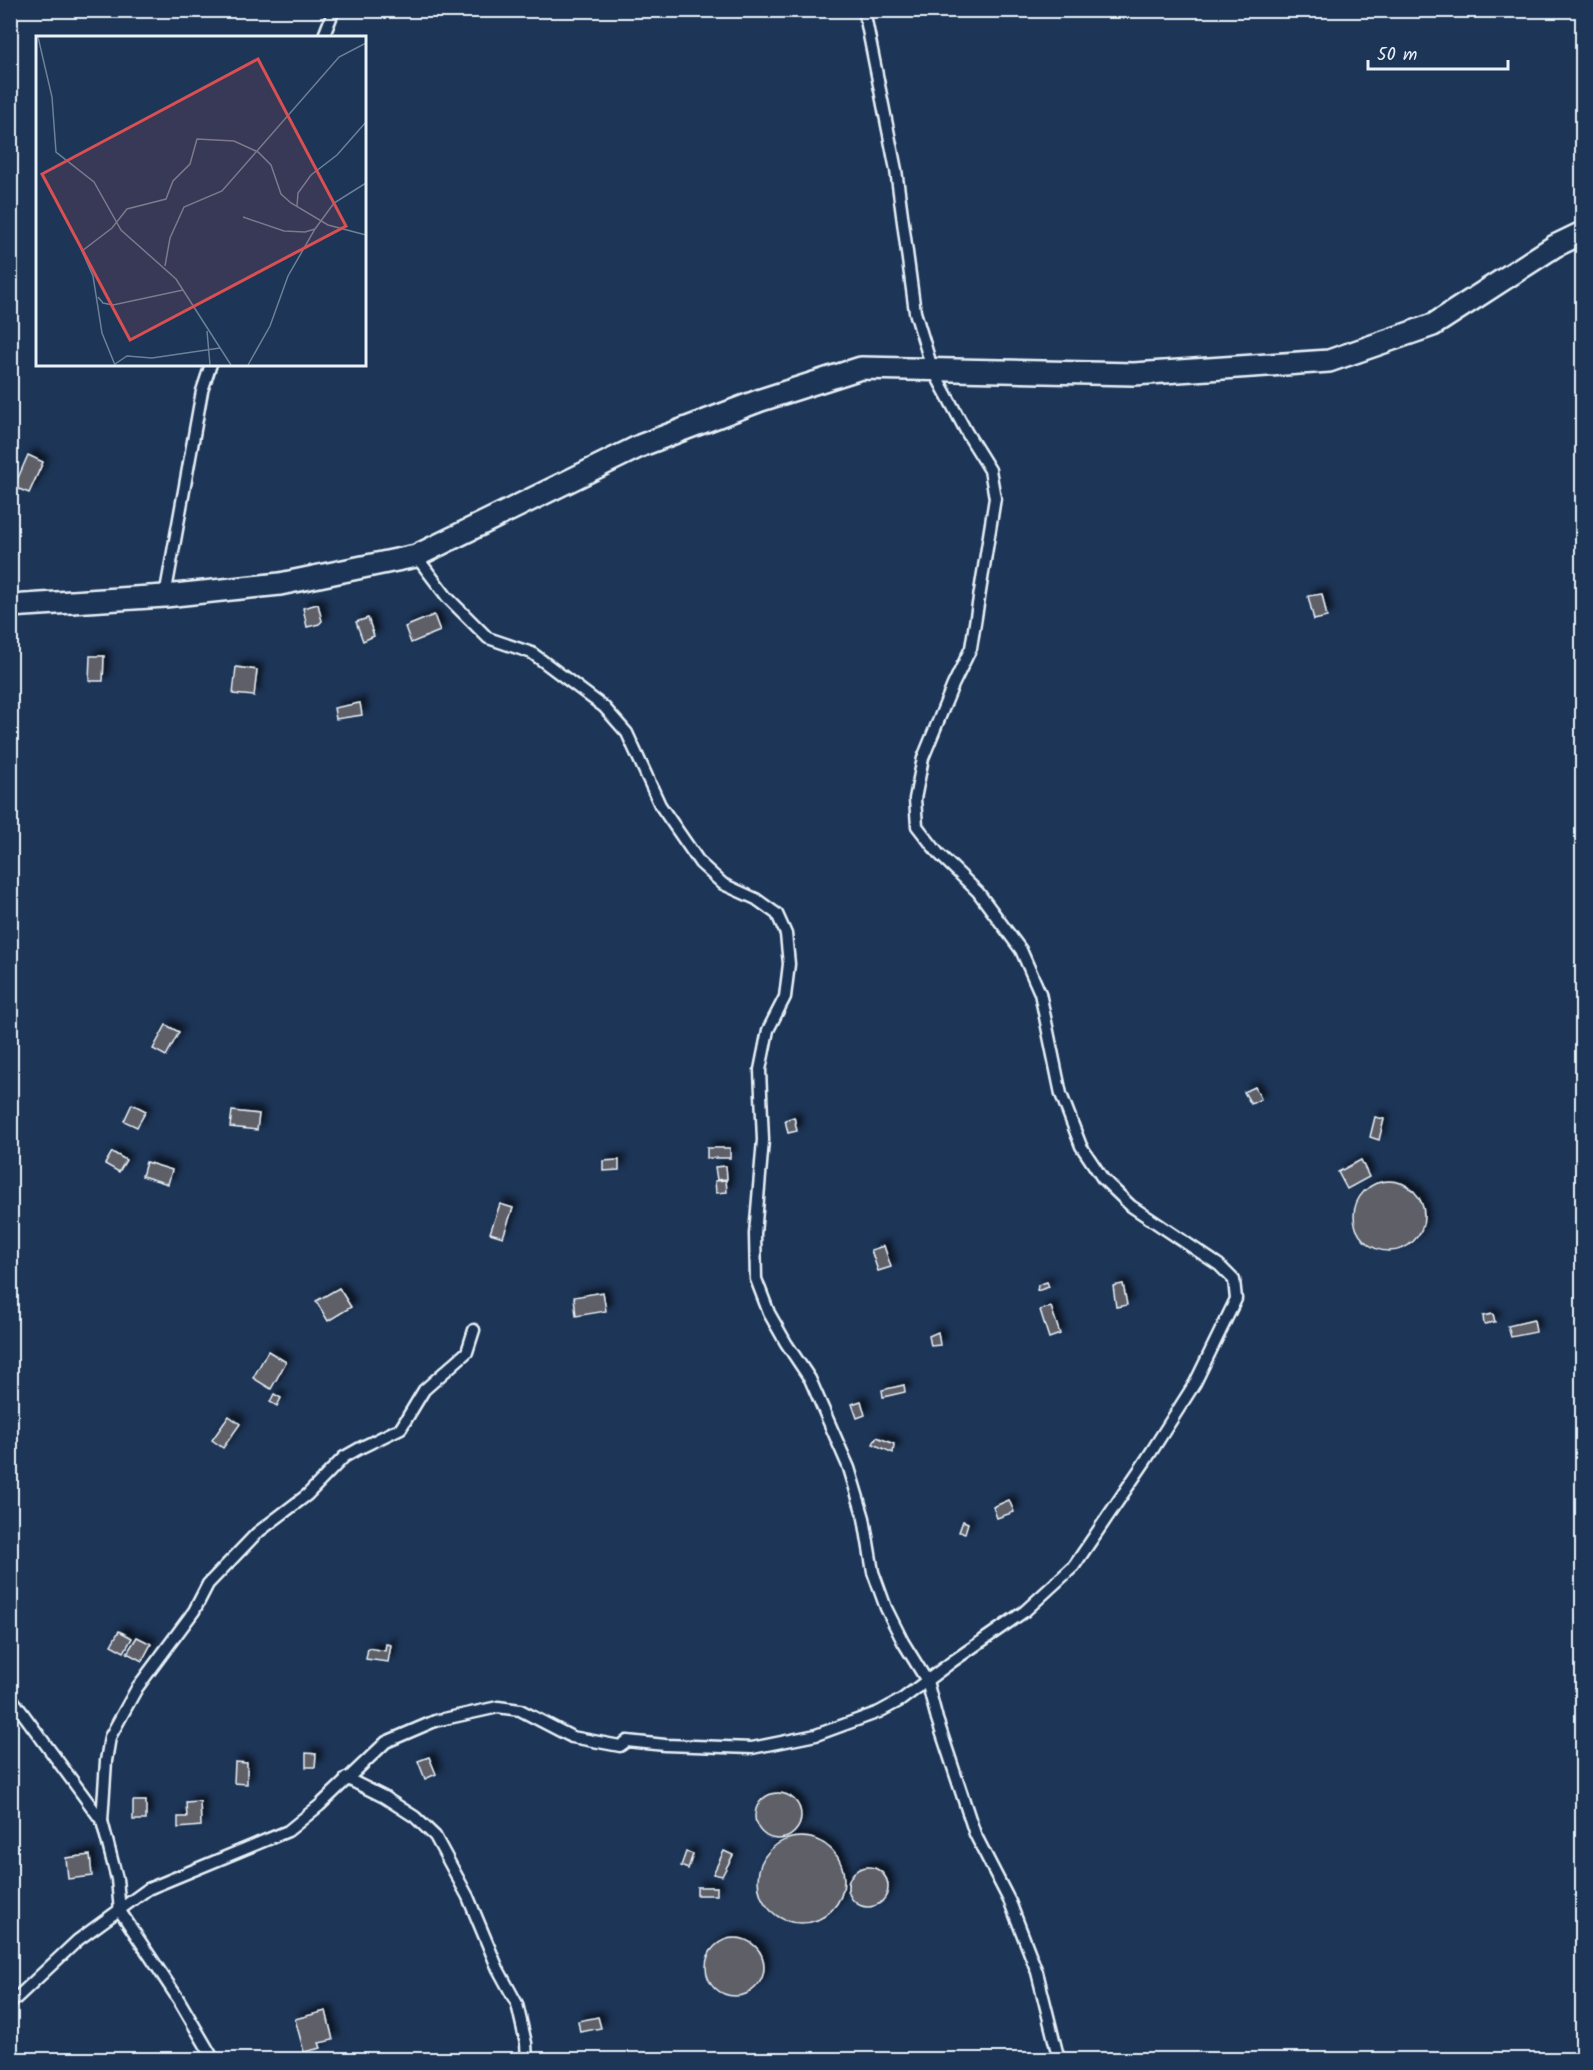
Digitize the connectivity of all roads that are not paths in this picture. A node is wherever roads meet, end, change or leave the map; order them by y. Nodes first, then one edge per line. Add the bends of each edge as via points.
1 (334, 10) edge
2 (864, 10) edge
3 (324, 36) edge
4 (1582, 234) edge
5 (210, 366) edge
6 (933, 368) junction
7 (416, 556) junction
8 (165, 596) junction
9 (10, 606) edge
10 (474, 1330) dead end
11 (927, 1681) junction
12 (10, 1696) edge
13 (346, 1778) junction
14 (102, 1821) junction
15 (120, 1911) junction
16 (10, 2004) edge
17 (214, 2060) edge
18 (527, 2060) edge
19 (1059, 2060) edge

1 - 3 lane
2 - 6 lane via 896,170 915,312
4 - 6 street via 1555,246 1433,325 1329,361 1134,374
5 - 8 lane via 202,391
6 - 7 street via 861,368 761,400 642,445
6 - 11 lane via 990,470 995,498 971,648 923,758 915,799 917,826 978,892 1021,950 1040,993 1061,1094 1081,1146 1103,1179 1131,1206 1219,1264 1234,1280 1236,1299 1195,1383 1074,1566 1025,1611
7 - 8 street via 279,584
7 - 11 lane via 447,597 488,638 532,653 604,707 627,733 660,805 700,863 723,884 777,914 786,934 789,964 785,997 768,1030 760,1070 763,1140 755,1234 756,1279 769,1313 810,1379 832,1425 864,1518 873,1572 886,1608
8 - 9 street
10 - 14 lane via 467,1352 424,1390 401,1428 344,1457 307,1495 249,1541 208,1584 194,1611 137,1688 110,1737
11 - 13 lane via 879,1712 816,1735 752,1748 627,1741 620,1746 573,1737 520,1710 498,1707 435,1721 386,1742
11 - 19 lane via 975,1834 1010,1902 1037,1972
12 - 14 lane
13 - 15 lane via 288,1831 147,1889
13 - 18 lane via 415,1817 435,1836 517,2004
14 - 15 lane via 117,1879
15 - 16 lane via 78,1940
15 - 17 lane

